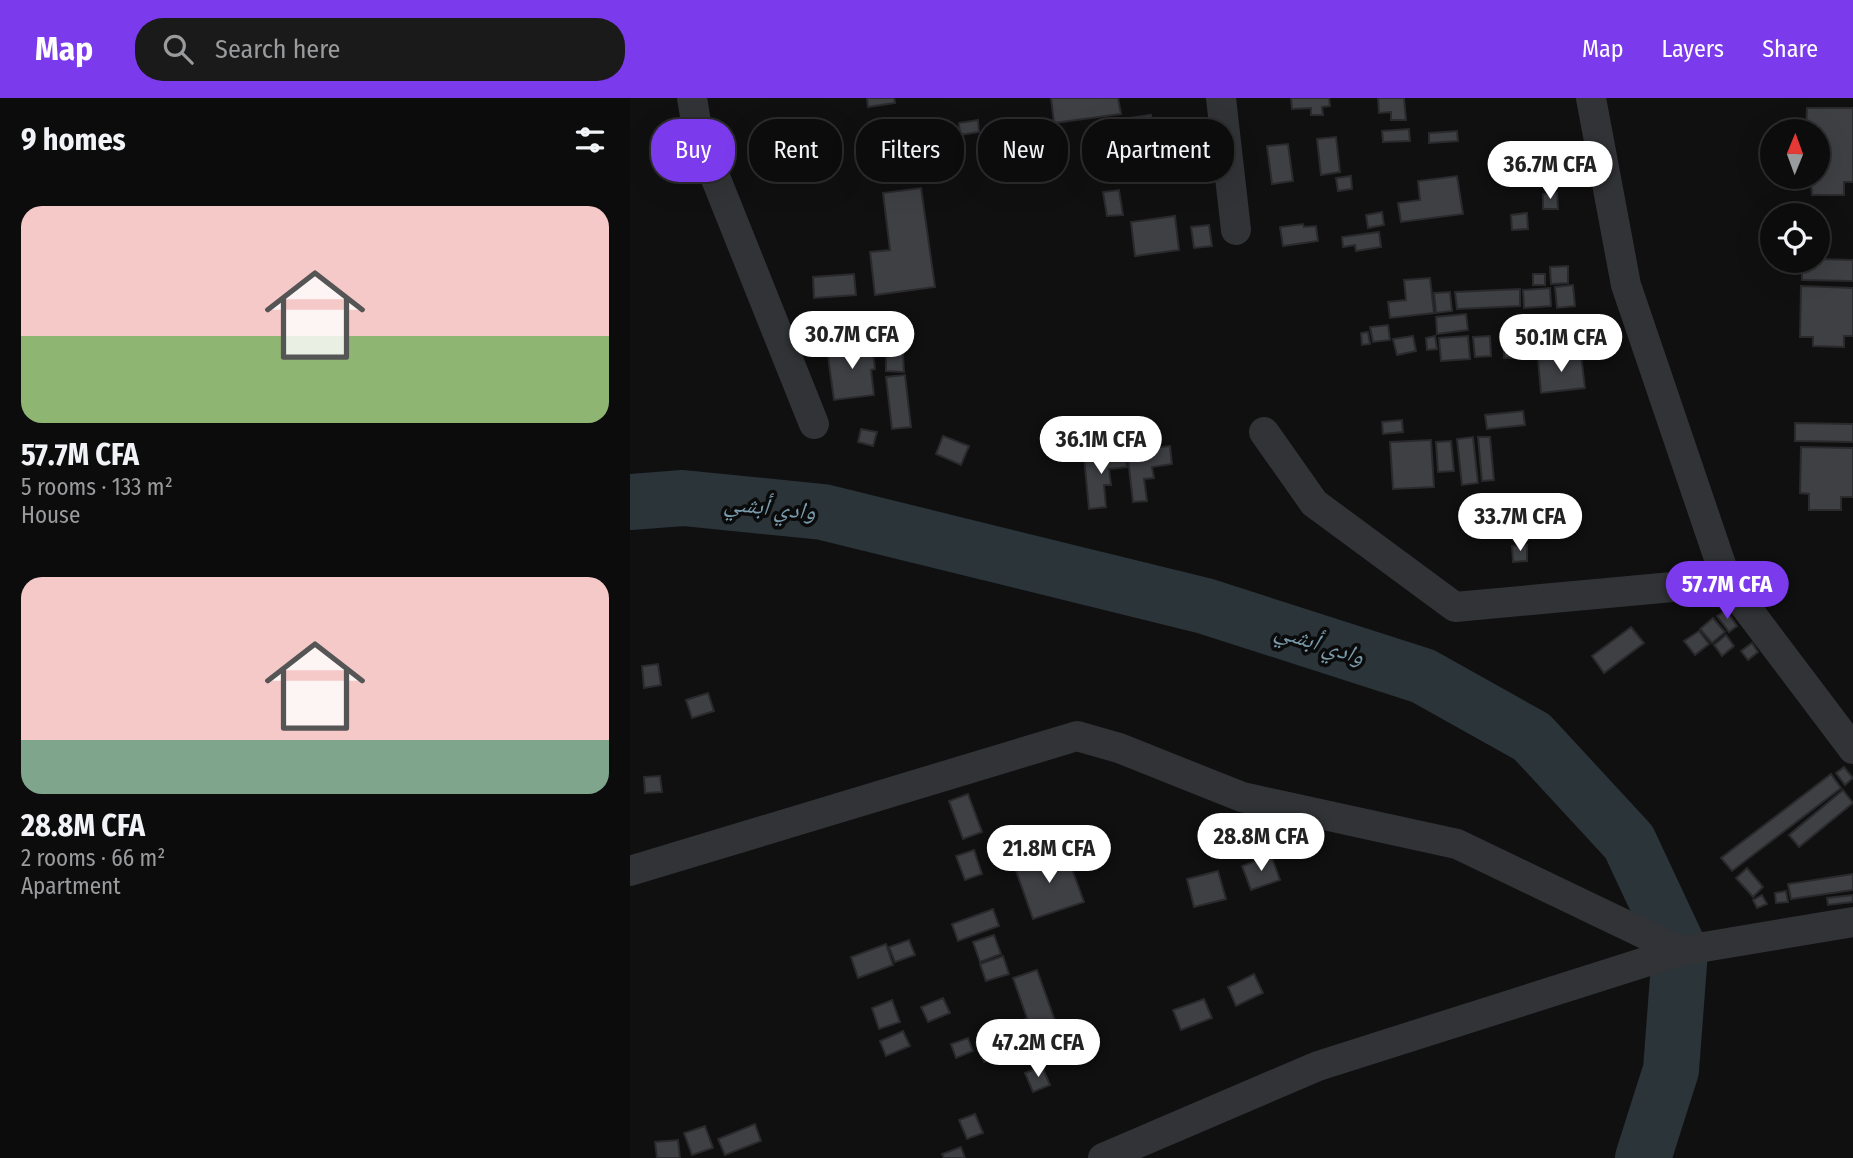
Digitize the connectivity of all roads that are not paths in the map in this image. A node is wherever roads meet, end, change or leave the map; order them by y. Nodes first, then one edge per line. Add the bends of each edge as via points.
1 (692, 98) edge
2 (1221, 98) edge
3 (1591, 98) edge
4 (1236, 230) dead end
5 (814, 424) dead end
6 (1264, 432) dead end
7 (1727, 582) junction
8 (1853, 749) edge
9 (630, 871) edge
10 (1853, 922) edge
11 (1680, 951) junction
12 (1103, 1158) edge

1 - 5 street via 698,134
2 - 4 street
3 - 7 street via 1626,285
6 - 7 street via 1314,503 1455,607
7 - 8 street
9 - 11 street via 1077,736 1242,797 1457,844
10 - 11 street
11 - 12 street via 1318,1066

